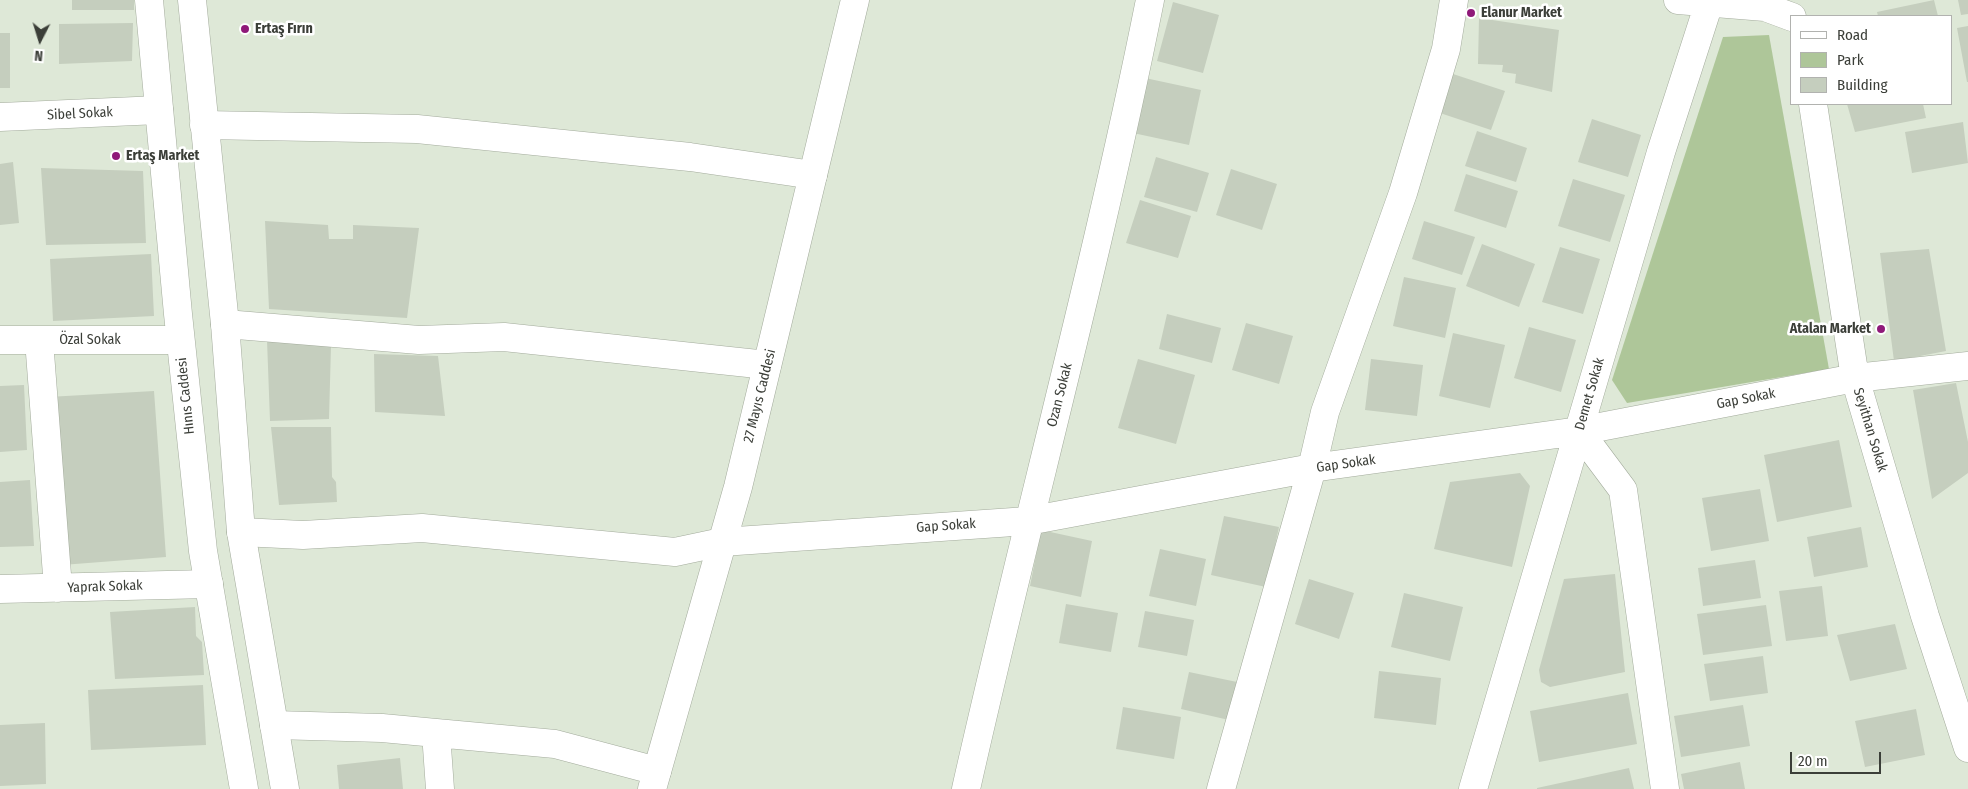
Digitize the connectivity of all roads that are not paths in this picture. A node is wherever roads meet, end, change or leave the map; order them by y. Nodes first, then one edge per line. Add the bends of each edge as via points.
1 (149, 0) edge
2 (192, 0) edge
3 (855, 0) edge
4 (1150, 0) edge
5 (1454, 0) edge
6 (1678, 0) edge
7 (1802, 0) edge
8 (1710, 1) edge
9 (1804, 15) edge
10 (1790, 16) edge
11 (1813, 105) edge
12 (159, 110) junction
13 (0, 117) edge
14 (204, 125) junction
15 (813, 175) junction
16 (225, 324) junction
17 (0, 340) edge
18 (39, 340) junction
19 (180, 340) junction
20 (767, 365) junction
21 (1968, 366) edge
22 (1855, 378) junction
23 (1579, 431) junction
24 (1312, 468) junction
25 (1028, 521) junction
26 (241, 532) junction
27 (722, 542) junction
28 (209, 584) junction
29 (58, 588) junction
30 (0, 589) edge
31 (274, 725) junction
32 (436, 733) junction
33 (1968, 748) edge
34 (654, 780) edge
35 (244, 789) edge
36 (285, 789) edge
37 (440, 789) edge
38 (966, 789) edge
39 (1221, 789) edge
40 (1473, 789) edge
41 (1665, 789) edge

1 - 12 street, Hınıs Caddesi
2 - 14 street
3 - 15 street, 27 Mayıs Caddesi
4 - 25 street, Ozan Sokak
5 - 24 street via 1446,49 1404,193 1325,412
6 - 8 street
7 - 9 street
8 - 10 street via 1765,6
8 - 23 street, Demet Sokak via 1661,152
11 - 22 street, Seyithan Sokak
12 - 13 street, Sibel Sokak
12 - 19 street, Hınıs Caddesi
14 - 15 street via 417,130 690,157
14 - 16 street
15 - 20 street, 27 Mayıs Caddesi
16 - 20 street via 418,340 504,337
16 - 26 street
17 - 18 street, Özal Sokak
18 - 19 street, Özal Sokak
18 - 29 street
19 - 28 street, Hınıs Caddesi
20 - 27 street, 27 Mayıs Caddesi
21 - 22 street, Gap Sokak
22 - 23 street, Gap Sokak
22 - 33 street, Seyithan Sokak
23 - 24 street, Gap Sokak
23 - 40 street, Demet Sokak
23 - 41 street via 1623,490
24 - 25 street, Gap Sokak
24 - 39 street
25 - 27 street, Gap Sokak
25 - 38 street, Ozan Sokak
26 - 27 street, Gap Sokak via 303,534 422,528 675,552
26 - 31 street
27 - 34 street, 27 Mayıs Caddesi
28 - 29 street, Yaprak Sokak
28 - 35 street, Hınıs Caddesi
29 - 30 street, Yaprak Sokak
31 - 32 street
31 - 36 street
32 - 34 street via 555,744
32 - 37 street

